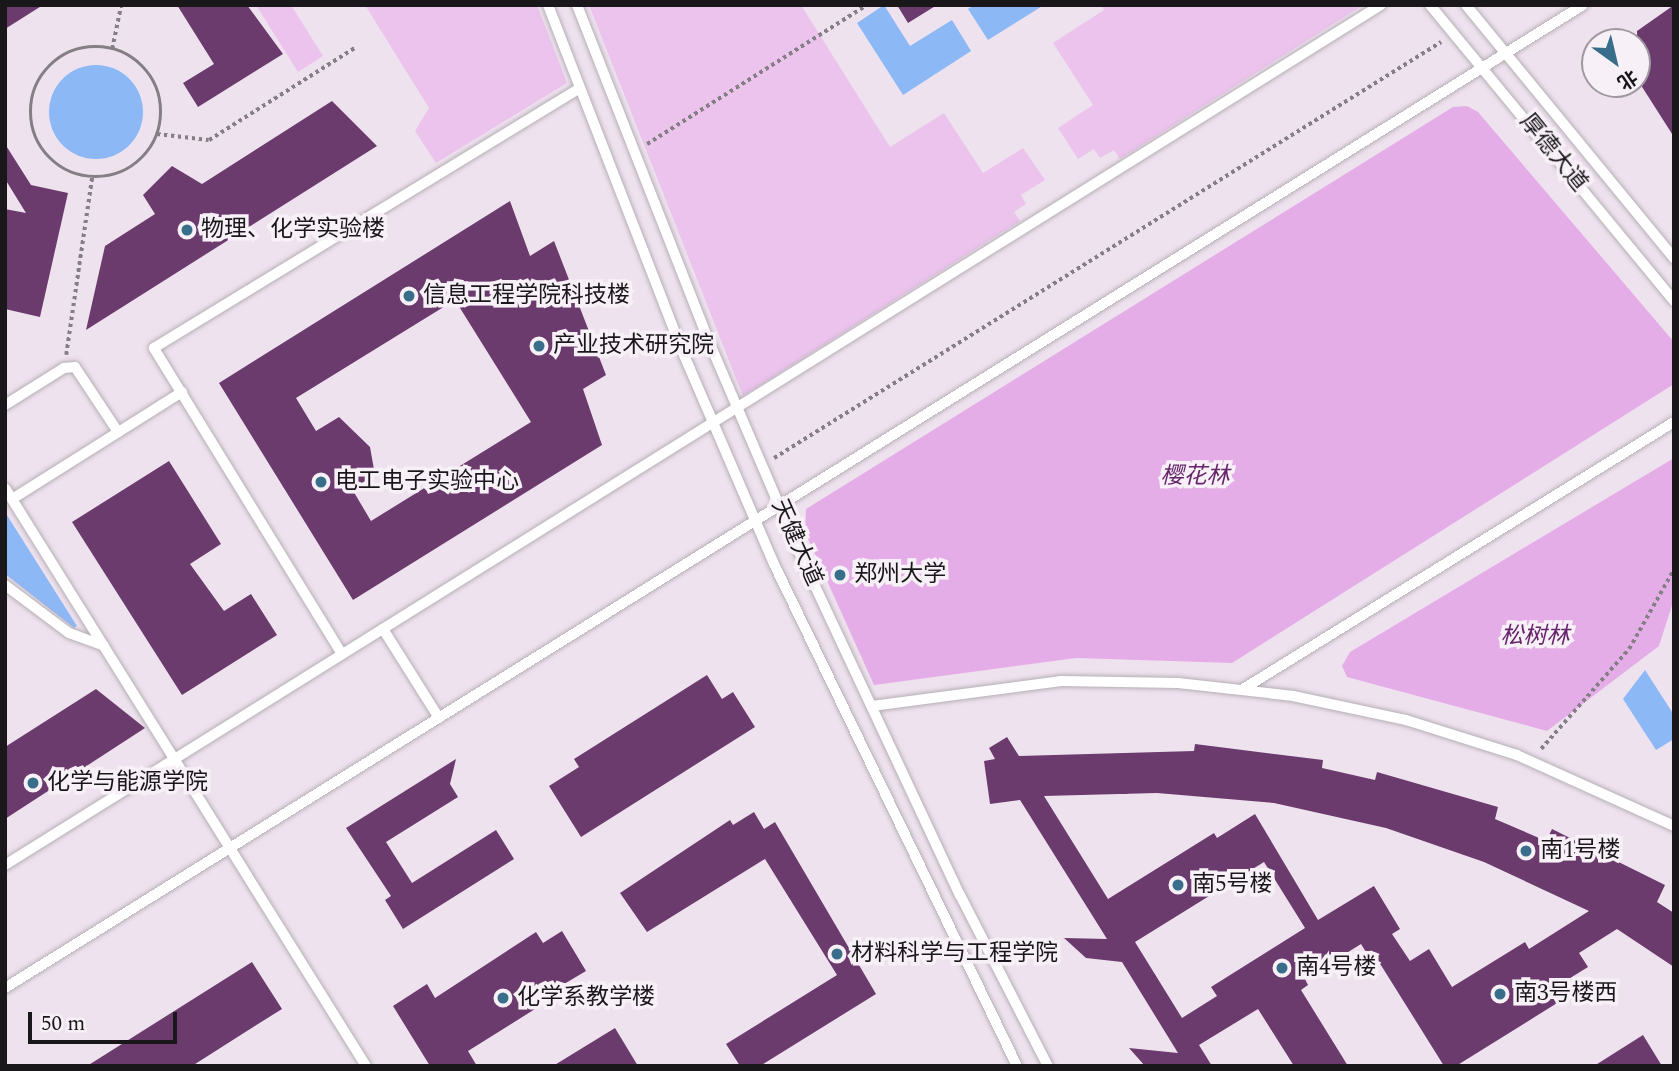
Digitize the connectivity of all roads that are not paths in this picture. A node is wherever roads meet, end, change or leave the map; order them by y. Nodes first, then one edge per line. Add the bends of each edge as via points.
1 (548, 5) edge
2 (578, 5) edge
3 (1381, 5) edge
4 (1430, 5) edge
5 (1466, 5) edge
6 (1583, 5) edge
7 (1506, 53) junction
8 (1483, 68) junction
9 (579, 89) junction
10 (1674, 258) edge
11 (1674, 301) edge
12 (181, 392) junction
13 (5, 405) edge
14 (737, 407) junction
15 (713, 422) junction
16 (1674, 422) edge
17 (118, 432) junction
18 (8, 494) edge
19 (779, 506) junction
20 (755, 520) junction
21 (5, 585) edge
22 (383, 629) junction
23 (104, 646) junction
24 (342, 654) junction
25 (1243, 689) junction
26 (872, 706) junction
27 (439, 718) junction
28 (175, 759) junction
29 (1674, 826) edge
30 (230, 848) junction
31 (5, 865) edge
32 (5, 988) edge
33 (366, 1066) edge
34 (1017, 1066) edge
35 (1048, 1066) edge

1 - 9 lane, 天健大道
2 - 14 lane, 天健大道
3 - 14 lane
4 - 8 lane, 厚德大道
5 - 7 lane, 厚德大道
6 - 7 lane
7 - 8 lane
7 - 10 lane, 厚德大道
8 - 11 lane, 厚德大道
8 - 19 lane
9 - 12 lane via 155,348
9 - 15 lane, 天健大道
12 - 17 lane
12 - 24 lane
13 - 17 lane via 64,368 75,367
14 - 15 lane
14 - 19 lane, 天健大道
15 - 20 lane, 天健大道
15 - 22 lane
16 - 25 lane
17 - 18 lane
18 - 23 lane
19 - 20 lane
19 - 26 lane, 天健大道
20 - 27 lane
20 - 34 lane, 天健大道 via 936,907
21 - 23 lane via 69,633
22 - 24 lane
22 - 27 lane
23 - 28 lane
24 - 28 lane
25 - 26 lane via 1061,681
25 - 29 lane via 1406,720 1530,760
26 - 35 lane, 天健大道
27 - 30 lane
28 - 30 lane
28 - 31 lane
30 - 32 lane
30 - 33 lane

